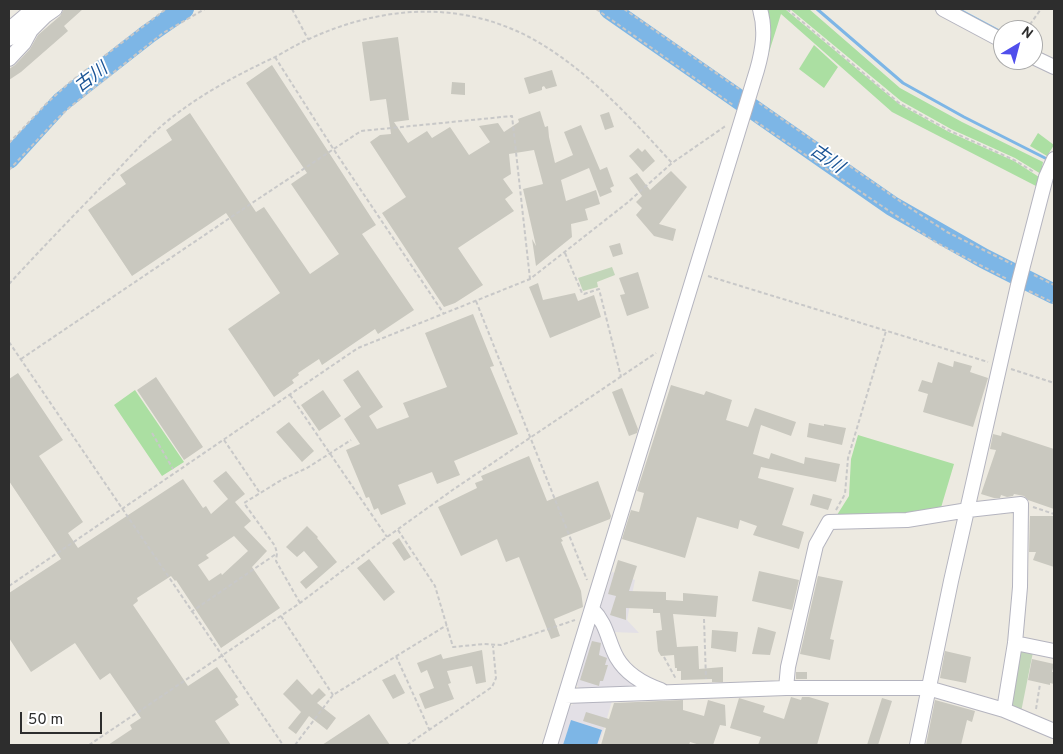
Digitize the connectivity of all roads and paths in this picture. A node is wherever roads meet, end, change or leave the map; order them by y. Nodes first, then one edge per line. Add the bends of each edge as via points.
1 (37, 9) edge
2 (54, 9) edge
3 (166, 9) edge
4 (205, 9) edge
5 (292, 9) edge
6 (596, 9) edge
7 (624, 9) edge
8 (760, 9) edge
9 (787, 9) edge
10 (943, 9) edge
11 (1041, 9) edge
12 (1033, 20) edge
13 (9, 36) edge
14 (993, 36) edge
15 (308, 39) junction
16 (275, 57) junction
17 (9, 59) edge
18 (746, 108) junction
19 (9, 143) edge
20 (334, 150) junction
21 (1054, 159) edge
22 (672, 163) junction
23 (9, 170) edge
24 (1040, 176) dead end
25 (565, 253) junction
26 (696, 273) junction
27 (1020, 277) junction
28 (530, 280) junction
29 (9, 284) edge
30 (1054, 285) edge
31 (476, 301) junction
32 (1054, 303) edge
33 (444, 314) junction
34 (886, 331) junction
35 (9, 342) edge
36 (674, 344) junction
37 (21, 359) junction
38 (1000, 366) junction
39 (621, 377) junction
40 (1054, 383) edge
41 (290, 395) junction
42 (152, 433) dead end
43 (531, 439) junction
44 (224, 440) junction
45 (351, 440) dead end
46 (330, 453) junction
47 (173, 469) dead end
48 (260, 493) junction
49 (1022, 504) junction
50 (122, 510) junction
51 (968, 510) junction
52 (1054, 514) edge
53 (829, 522) junction
54 (398, 530) junction
55 (386, 537) junction
56 (277, 553) junction
57 (588, 582) dead end
58 (9, 586) edge
59 (300, 603) junction
60 (592, 609) junction
61 (191, 612) junction
62 (281, 616) junction
63 (704, 619) dead end
64 (448, 624) junction
65 (1015, 643) junction
66 (493, 646) junction
67 (1054, 651) edge
68 (221, 656) junction
69 (396, 656) junction
70 (664, 657) dead end
71 (1040, 684) dead end
72 (786, 688) junction
73 (928, 688) junction
74 (706, 691) junction
75 (674, 693) junction
76 (333, 694) junction
77 (565, 696) junction
78 (1004, 710) junction
79 (1035, 712) dead end
80 (430, 730) junction
81 (1054, 731) edge
82 (89, 745) edge
83 (283, 745) edge
84 (295, 745) edge
85 (407, 745) edge
86 (550, 745) edge
87 (917, 745) edge

1 - 13 main road
2 - 17 street via 31,30
3 - 19 path via 69,83
4 - 23 path via 163,33 70,107
5 - 15 path
6 - 18 path
7 - 18 path
8 - 18 street via 764,26 763,44
9 - 24 path via 900,103
10 - 14 street
11 - 12 path
15 - 16 path
15 - 22 path via 365,19 423,10 450,10 506,26 547,47 584,75 631,118
16 - 20 path
16 - 29 path via 246,70 174,115 147,139
18 - 22 path
18 - 26 street
18 - 27 path
18 - 27 path via 937,243
20 - 28 path via 361,131 512,116
20 - 33 path
20 - 37 path
21 - 27 street via 1046,177
22 - 25 path
25 - 28 path
25 - 39 path via 582,293 600,289
26 - 34 path
26 - 36 street
27 - 30 path
27 - 32 path
27 - 38 street
28 - 31 path
31 - 33 path
31 - 43 path
33 - 41 path via 358,348
34 - 38 path
34 - 53 path via 848,458 845,494
35 - 37 path
36 - 39 path
36 - 60 street
37 - 50 path
38 - 40 path
38 - 51 street
39 - 43 path
41 - 44 path
41 - 46 path
42 - 47 path
43 - 54 path
43 - 57 path
44 - 48 path
44 - 50 path
45 - 46 path
46 - 48 path
46 - 55 path
48 - 56 path via 244,503
49 - 51 street
49 - 52 path
49 - 65 street
50 - 58 path
50 - 61 path
51 - 53 street via 907,520
51 - 73 street
53 - 72 street via 816,545
54 - 55 path
54 - 64 path via 434,586
55 - 59 path
56 - 59 path via 276,561
56 - 61 path
59 - 62 path
60 - 66 path via 580,618
60 - 75 street via 601,618 617,658 624,667 646,685
60 - 77 street
61 - 68 path
62 - 68 path
62 - 76 path
63 - 74 path
64 - 66 path via 453,647
64 - 69 path
65 - 67 street
65 - 78 street
66 - 80 path via 495,684
68 - 82 path
68 - 83 path
69 - 76 path
69 - 80 path
70 - 75 path via 677,680
71 - 79 path
72 - 73 street
72 - 74 street
73 - 78 street
73 - 87 street
74 - 75 street
75 - 77 street
76 - 84 path
77 - 86 street
78 - 81 street
80 - 85 path

